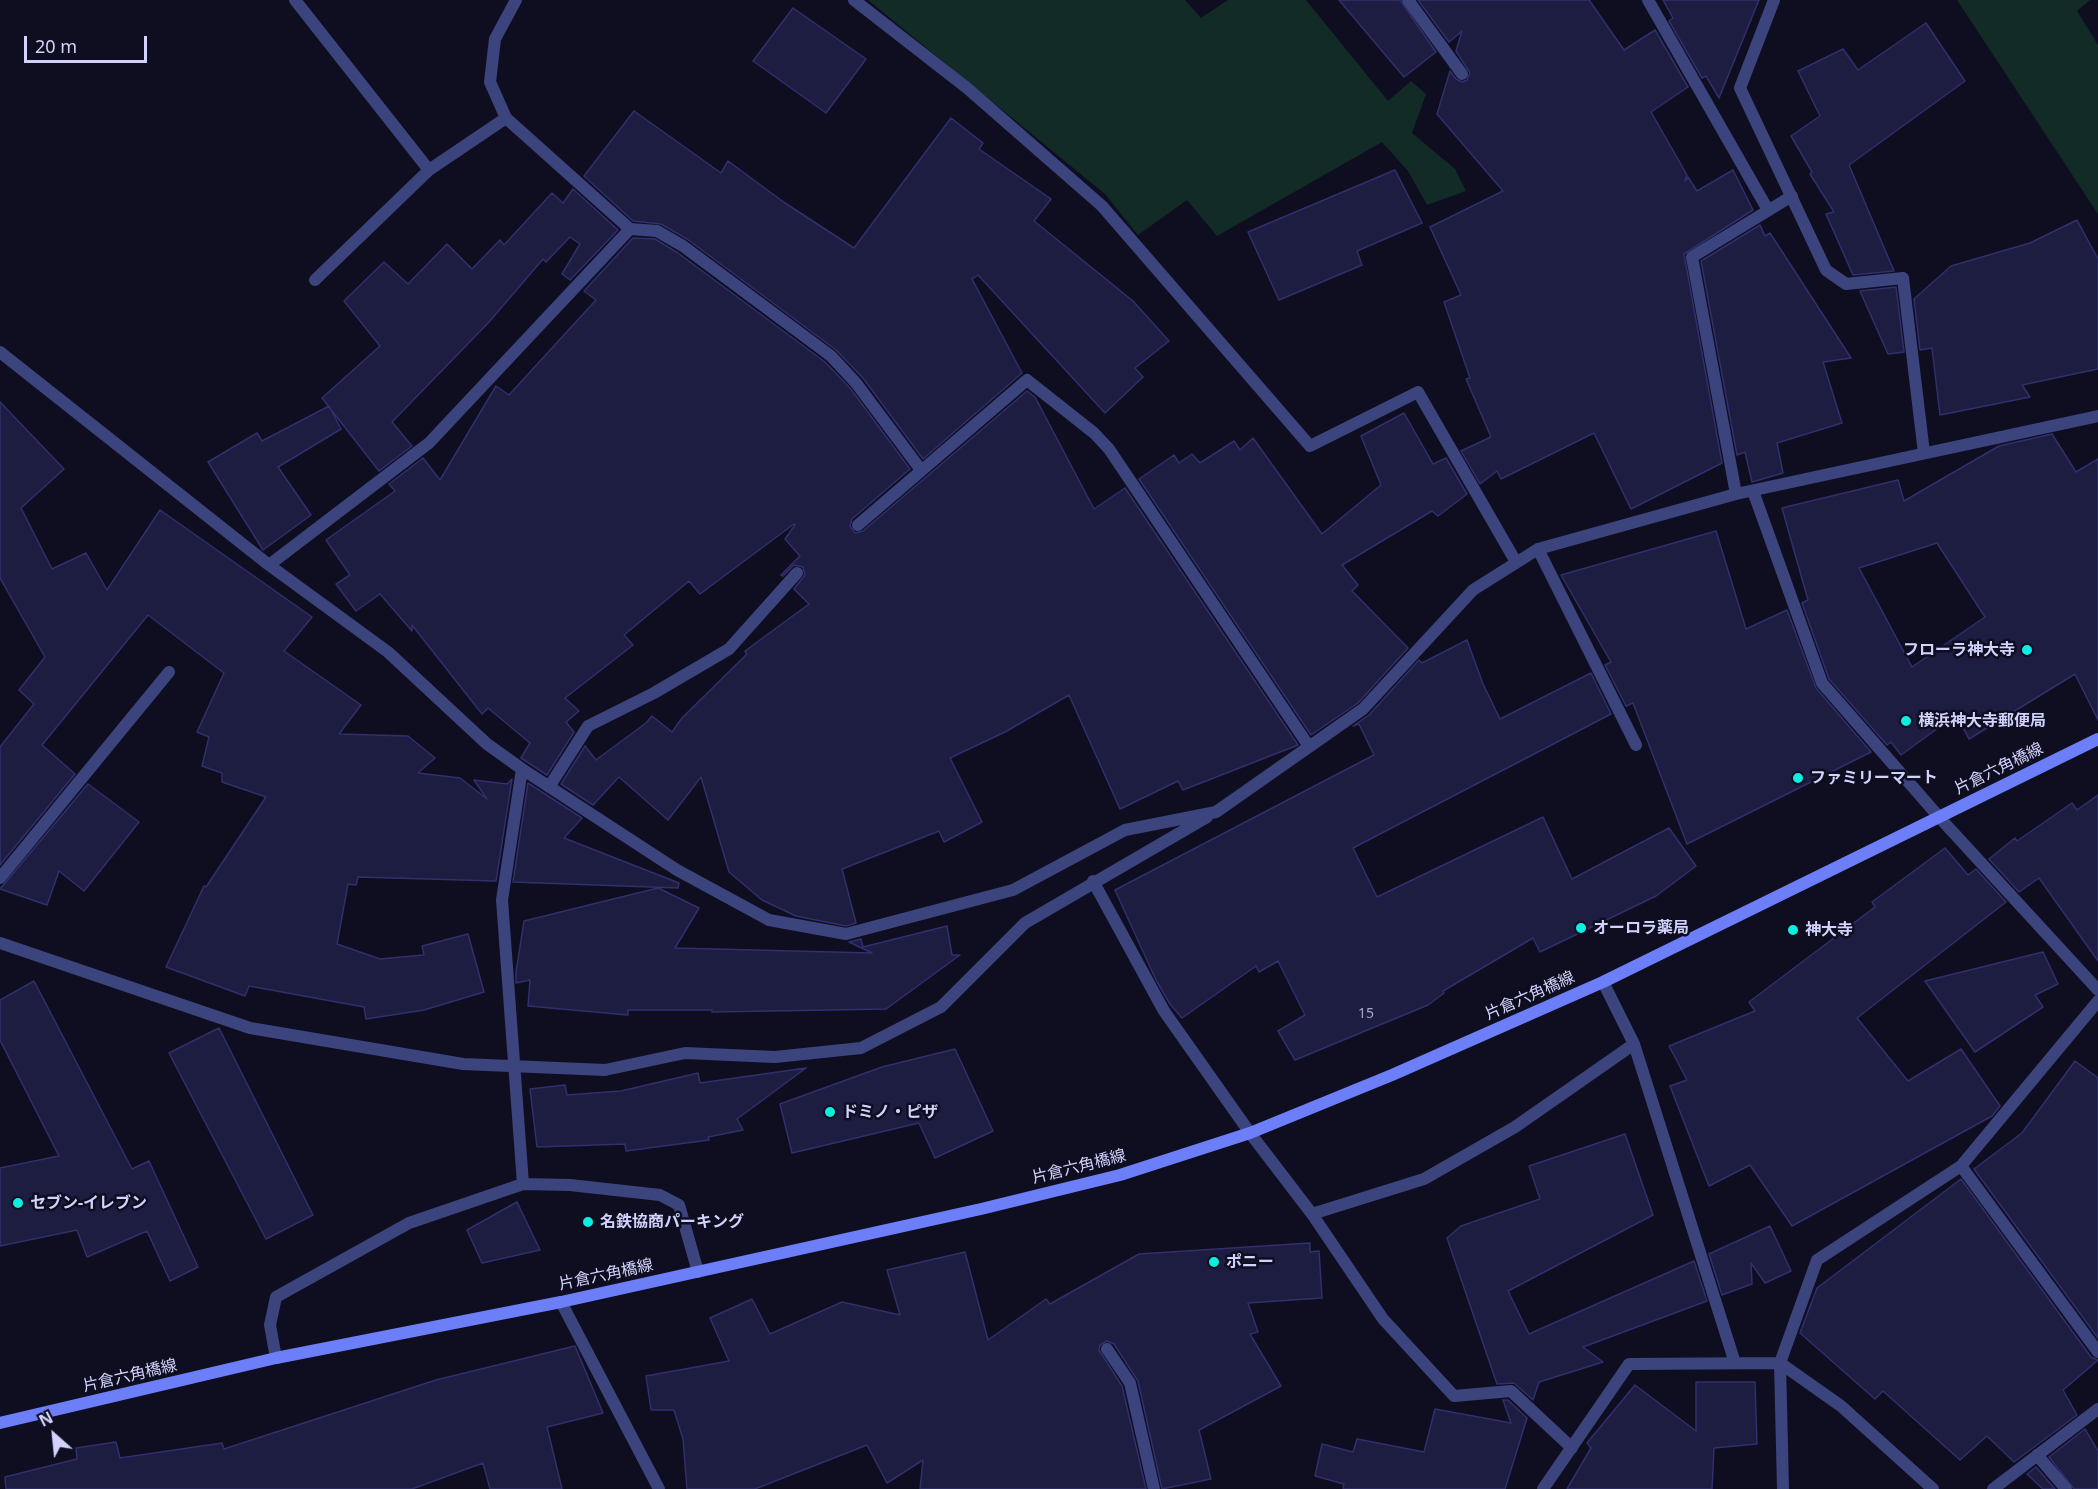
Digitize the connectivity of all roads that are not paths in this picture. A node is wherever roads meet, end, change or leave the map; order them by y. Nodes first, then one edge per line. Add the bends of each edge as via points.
1 (295, 0) edge
2 (516, 0) edge
3 (854, 0) edge
4 (1408, 0) edge
5 (1648, 0) edge
6 (1774, 0) edge
7 (1462, 74) dead end
8 (506, 118) junction
9 (429, 170) junction
10 (1792, 196) junction
11 (1768, 210) junction
12 (630, 229) junction
13 (315, 279) dead end
14 (0, 352) edge
15 (2098, 416) edge
16 (1924, 453) junction
17 (921, 470) junction
18 (1753, 491) junction
19 (1736, 494) junction
20 (858, 525) dead end
21 (1538, 549) junction
22 (1516, 562) junction
23 (269, 565) junction
24 (797, 573) dead end
25 (169, 672) dead end
26 (2098, 739) edge
27 (1308, 745) junction
28 (1636, 746) dead end
29 (522, 769) junction
30 (549, 787) junction
31 (1216, 812) junction
32 (1939, 817) junction
33 (0, 878) edge
34 (1093, 881) junction
35 (0, 943) edge
36 (1603, 982) junction
37 (2098, 990) edge
38 (2098, 1001) edge
39 (1634, 1044) junction
40 (516, 1066) junction
41 (1250, 1133) junction
42 (1961, 1166) junction
43 (523, 1185) junction
44 (1312, 1214) junction
45 (698, 1272) junction
46 (561, 1302) junction
47 (1107, 1349) dead end
48 (2098, 1352) edge
49 (276, 1358) junction
50 (1735, 1363) junction
51 (1780, 1363) junction
52 (2098, 1409) edge
53 (0, 1423) edge
54 (1572, 1448) junction
55 (2037, 1455) junction
56 (658, 1489) edge
57 (1154, 1489) edge
58 (1543, 1489) edge
59 (1783, 1489) edge
60 (1934, 1489) edge
61 (1993, 1489) edge
62 (2066, 1489) edge

1 - 9 street
2 - 8 street via 495,39 490,82
3 - 22 street via 967,88 1102,206 1310,446 1418,392
4 - 7 street
5 - 11 street
6 - 10 street via 1740,88
8 - 9 street
8 - 12 street
9 - 13 street
10 - 11 street
10 - 16 street via 1826,270 1846,284 1903,278
11 - 19 street via 1692,257
12 - 17 street via 657,231 682,246 831,356
12 - 23 street via 429,443
14 - 23 street
15 - 16 street
16 - 18 street
17 - 20 street
17 - 27 street via 1027,380 1109,449
18 - 19 street
18 - 32 street via 1822,683
19 - 21 street
21 - 22 street
21 - 28 street
22 - 27 street via 1473,590 1363,709
23 - 29 street via 388,652 487,744
24 - 30 street via 729,649 588,726
25 - 33 street
26 - 32 street, 片倉六角橋線
27 - 31 street
29 - 30 street
29 - 40 street via 502,900
30 - 31 street via 677,870 769,920 846,934 1013,890 1125,830
31 - 34 street
32 - 36 street, 片倉六角橋線
32 - 37 street
34 - 40 street via 1025,923 941,1008 861,1048 775,1057 686,1053 605,1070
34 - 41 street via 1164,1011
35 - 40 street via 250,1028 463,1064
36 - 39 street
36 - 41 street, 片倉六角橋線
38 - 42 street
39 - 44 street via 1515,1127 1424,1179
39 - 50 street
40 - 43 street
41 - 44 street
41 - 45 street, 片倉六角橋線 via 1120,1175
42 - 48 street
42 - 51 street via 1817,1260
43 - 45 street via 570,1185 660,1195 679,1205
43 - 49 street via 409,1223 276,1298 270,1326
44 - 54 street via 1383,1319 1454,1396 1511,1391
45 - 46 street, 片倉六角橋線
46 - 49 street, 片倉六角橋線
46 - 56 street
47 - 57 street via 1130,1383
49 - 53 street, 片倉六角橋線
50 - 51 street
50 - 54 street via 1629,1364
51 - 59 street
51 - 60 street via 1841,1407
52 - 55 street
54 - 58 street
55 - 61 street
55 - 62 street

